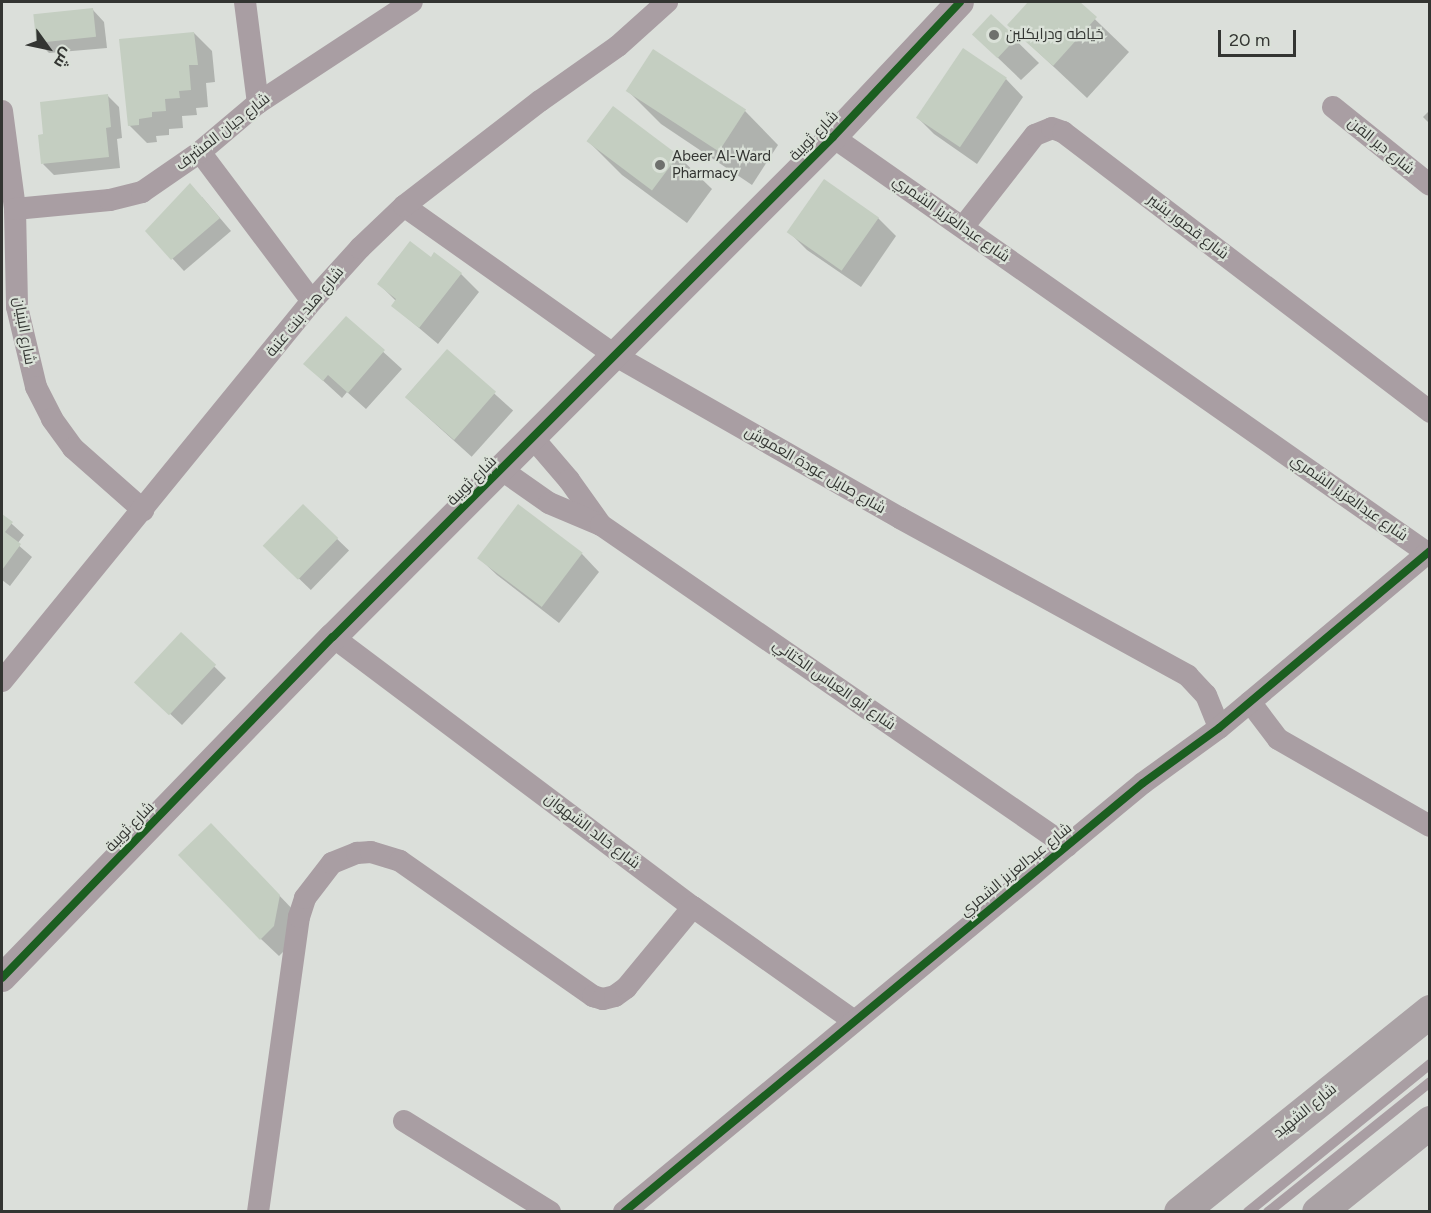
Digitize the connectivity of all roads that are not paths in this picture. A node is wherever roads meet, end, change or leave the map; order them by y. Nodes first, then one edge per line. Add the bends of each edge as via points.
1 (245, 2) edge
2 (412, 2) edge
3 (667, 2) edge
4 (960, 2) edge
5 (258, 103) junction
6 (1333, 107) dead end
7 (2, 111) edge
8 (833, 136) junction
9 (200, 152) junction
10 (1430, 185) edge
11 (404, 206) junction
12 (15, 210) junction
13 (963, 227) junction
14 (312, 301) junction
15 (17, 307) junction
16 (2, 325) edge
17 (616, 357) junction
18 (1430, 412) edge
19 (533, 438) junction
20 (502, 470) junction
21 (143, 510) junction
22 (602, 525) junction
23 (1428, 552) edge
24 (333, 637) junction
25 (2, 681) edge
26 (1250, 702) junction
27 (1219, 728) junction
28 (1430, 826) edge
29 (1067, 846) junction
30 (693, 907) junction
31 (2, 978) edge
32 (1430, 1011) edge
33 (854, 1021) junction
34 (1430, 1064) edge
35 (1430, 1082) edge
36 (404, 1121) dead end
37 (1430, 1122) edge
38 (258, 1212) edge
39 (550, 1212) edge
40 (624, 1212) edge
41 (1180, 1212) edge
42 (1248, 1212) edge
43 (1268, 1212) edge
44 (1318, 1212) edge

1 - 5 street
2 - 5 street, شارع حيان المشرف
3 - 11 street, شارع هند بنت عتبة via 618,46
4 - 8 street, شارع ثويبة
5 - 9 street, شارع حيان المشرف
6 - 10 street, شارع دير القن
7 - 12 street, شارع البنيان
8 - 13 street, شارع عبدالعزيز الشمري
8 - 17 street, شارع ثويبة
9 - 12 street, شارع حيان المشرف via 157,184 127,197
9 - 14 street
11 - 14 street, شارع هند بنت عتبة
11 - 17 street, شارع صايل عودة العموش
12 - 15 street, شارع البنيان
13 - 18 street, شارع قصور بشير via 1035,135 1052,128 1063,132
13 - 23 street, شارع عبدالعزيز الشمري
14 - 21 street, شارع هند بنت عتبة
15 - 16 street
15 - 21 street, شارع البنيان via 36,387 52,419 73,448
17 - 19 street, شارع ثويبة
17 - 27 street, شارع صايل عودة العموش via 1188,676 1206,695
19 - 20 street, شارع ثويبة
19 - 22 street, شارع أبو العباس الكتاني
20 - 22 street, شارع أبو العباس الكتاني via 549,503
20 - 24 street, شارع ثويبة
21 - 25 street, شارع هند بنت عتبة
22 - 29 street, شارع أبو العباس الكتاني
23 - 26 street, شارع عبدالعزيز الشمري
24 - 30 street, شارع خالد الشهوان
24 - 31 street, شارع ثويبة
26 - 27 street, شارع عبدالعزيز الشمري
26 - 28 street via 1278,739
27 - 29 street, شارع عبدالعزيز الشمري via 1143,783
29 - 33 street, شارع عبدالعزيز الشمري
30 - 33 street, شارع خالد الشهوان
30 - 38 street via 626,988 603,999 593,996 400,861 371,852 357,853 332,864 305,897 299,917
32 - 41 highway, شارع الشهيد
33 - 40 street, شارع عبدالعزيز الشمري
34 - 42 lane
35 - 43 lane
36 - 39 street
37 - 44 highway

